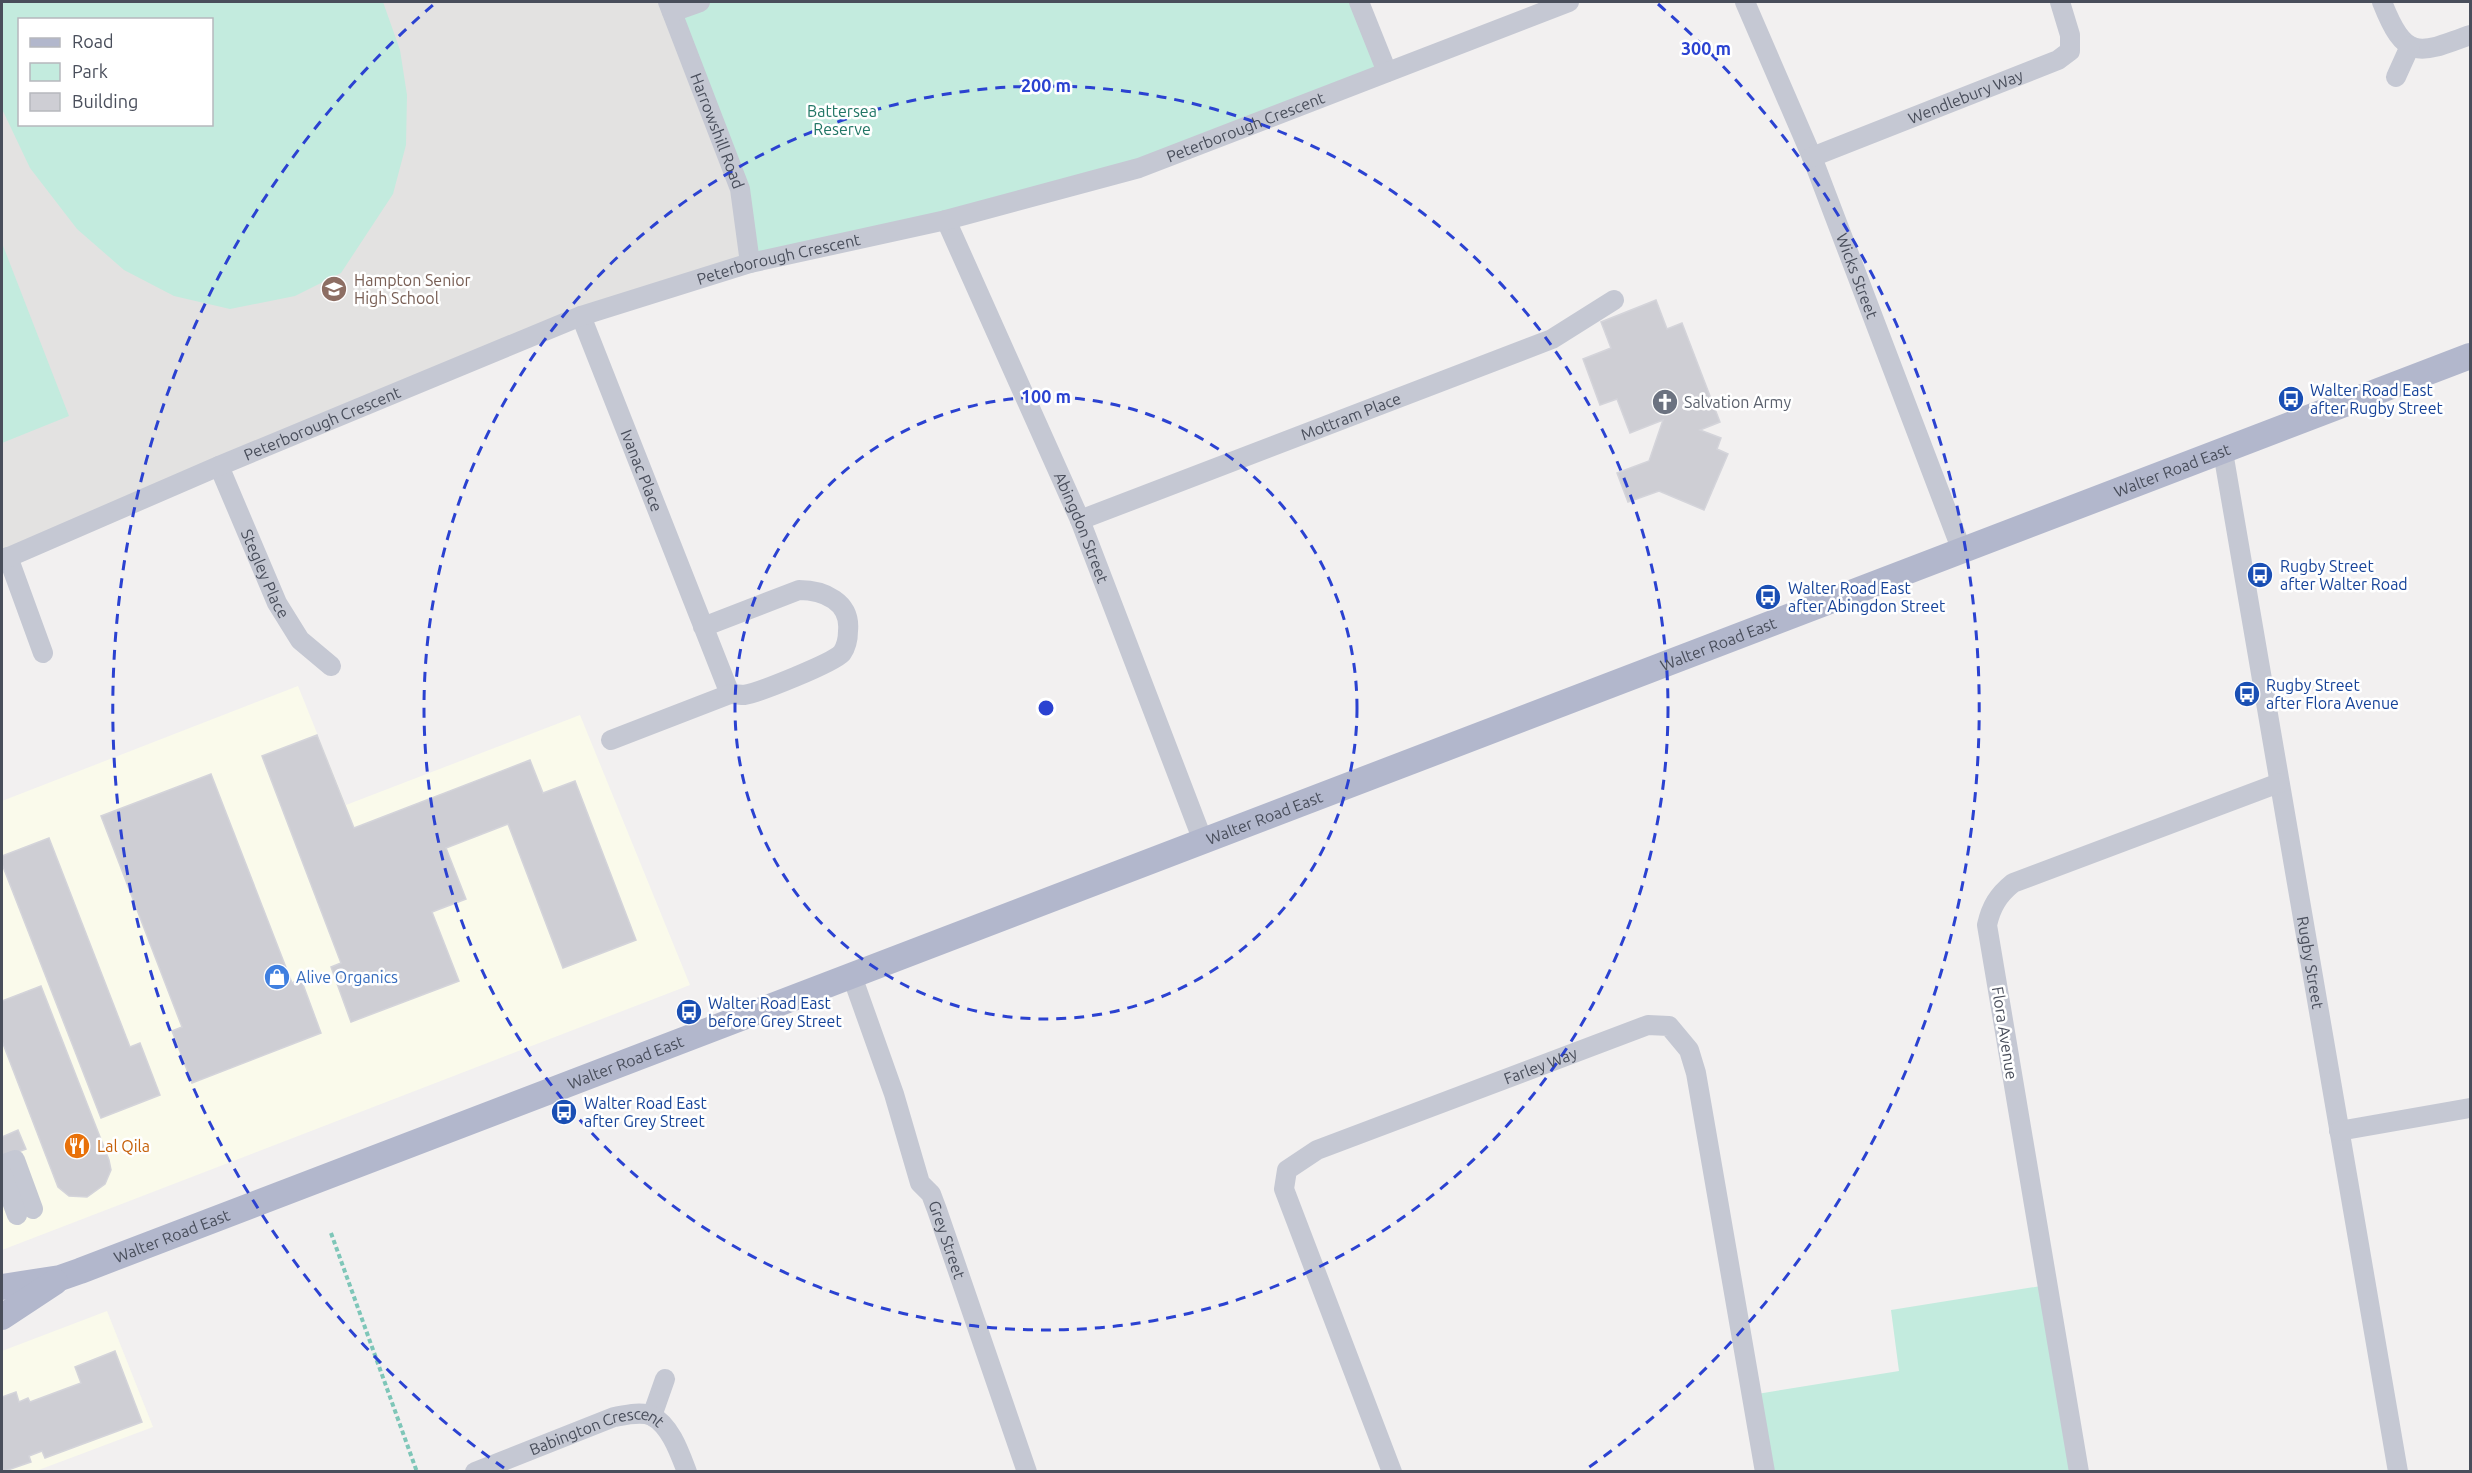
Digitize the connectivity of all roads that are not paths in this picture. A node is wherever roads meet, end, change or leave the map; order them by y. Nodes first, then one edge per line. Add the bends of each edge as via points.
1 (700, 2) edge
2 (1359, 2) edge
3 (1569, 2) edge
4 (1745, 2) edge
5 (2060, 2) edge
6 (2382, 2) edge
7 (670, 7) edge
8 (2470, 34) edge
9 (2410, 46) junction
10 (1388, 72) junction
11 (2396, 77) dead end
12 (1812, 157) junction
13 (946, 220) junction
14 (750, 263) junction
15 (1614, 300) dead end
16 (581, 316) junction
17 (2470, 356) edge
18 (2223, 452) junction
19 (219, 466) junction
20 (1080, 520) junction
21 (1962, 551) junction
22 (5, 559) edge
23 (703, 627) junction
24 (43, 653) dead end
25 (331, 666) dead end
26 (730, 694) junction
27 (611, 741) dead end
28 (2279, 783) junction
29 (1203, 841) junction
30 (852, 976) junction
31 (2470, 1108) edge
32 (2339, 1131) junction
33 (2, 1165) edge
34 (2, 1174) edge
35 (60, 1278) junction
36 (2, 1287) edge
37 (2, 1317) edge
38 (664, 1379) dead end
39 (652, 1416) junction
40 (475, 1472) edge
41 (687, 1472) edge
42 (1027, 1472) edge
43 (1392, 1472) edge
44 (1765, 1472) edge
45 (2079, 1472) edge
46 (2398, 1472) edge

1 - 7 street
2 - 10 street
3 - 10 street, Peterborough Crescent
4 - 12 street, Wicks Street
5 - 12 street, Wendlebury Way via 2070,35 2070,51 2058,60
6 - 9 street via 2392,28
7 - 14 street, Harrowshill Road via 740,189
8 - 9 street via 2425,51
9 - 11 street
10 - 13 street, Peterborough Crescent via 1139,168
12 - 21 street, Wicks Street
13 - 14 street, Peterborough Crescent
13 - 20 street, Abingdon Street
14 - 16 street, Peterborough Crescent
15 - 20 street, Mottram Place via 1552,339
16 - 19 street, Peterborough Crescent
16 - 23 street, Ivanac Place
17 - 18 main road, Walter Road East
18 - 21 main road, Walter Road East
18 - 28 street, Rugby Street
19 - 22 street, Peterborough Crescent
19 - 25 street, Stegley Place via 277,603 300,640
20 - 29 street, Abingdon Street
21 - 29 main road, Walter Road East
22 - 24 street
23 - 26 street, Ivanac Place
23 - 26 street via 799,590 836,599 846,610 848,640 830,662 746,695
26 - 27 street
28 - 32 street, Rugby Street
28 - 45 street, Flora Avenue via 2013,883 1990,911 1987,925
29 - 30 main road, Walter Road East
30 - 35 main road, Walter Road East
30 - 42 street, Grey Street via 894,1094 920,1183 931,1194 937,1210
31 - 32 street
32 - 46 street, Rugby Street
33 - 34 street via 15,1160 25,1212
35 - 36 main road, Walter Road East
35 - 37 main road, Walter Road East
38 - 39 street
39 - 40 street, Babington Crescent via 614,1416
39 - 41 street, Babington Crescent via 676,1444
43 - 44 street, Farley Way via 1284,1189 1287,1170 1317,1150 1648,1025 1669,1026 1689,1050 1696,1073

